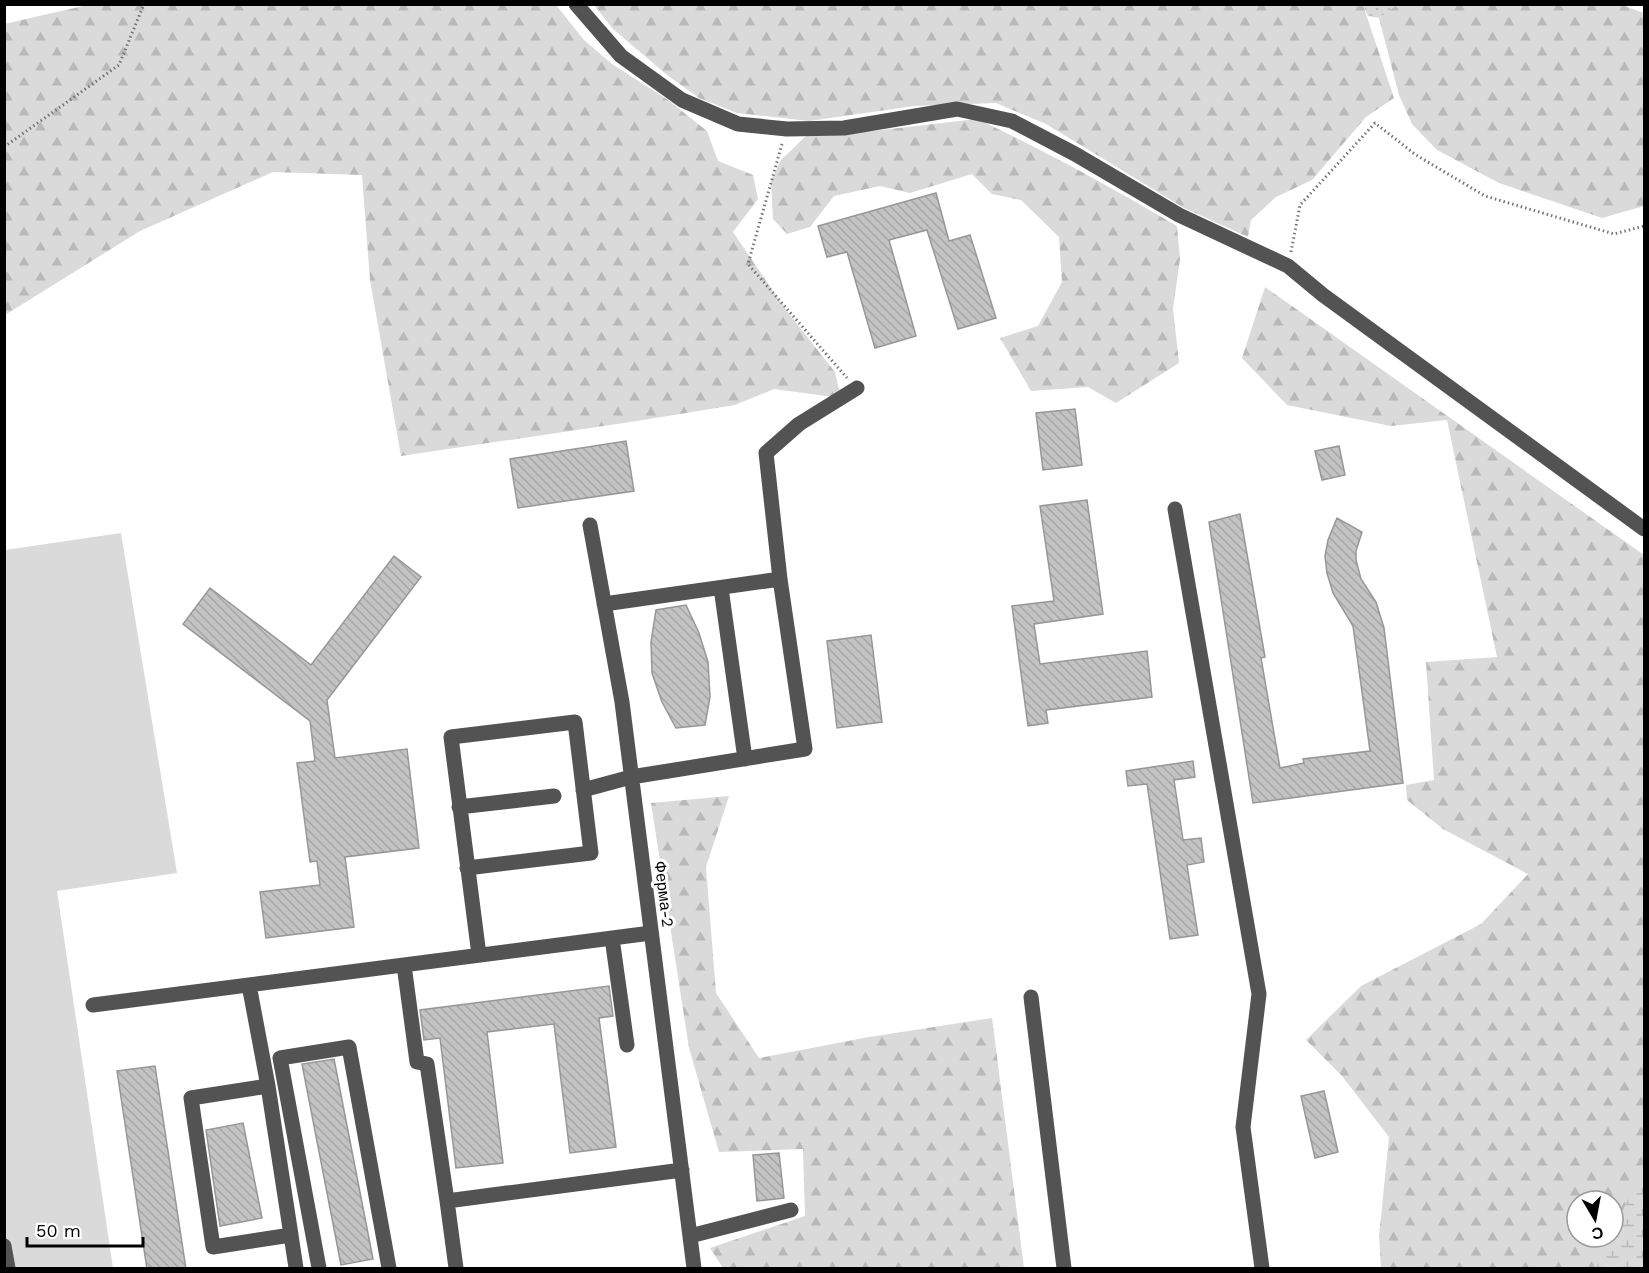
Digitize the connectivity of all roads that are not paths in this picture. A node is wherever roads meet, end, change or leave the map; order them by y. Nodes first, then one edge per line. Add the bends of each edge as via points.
1 (576, 4) edge
2 (856, 388) road end
3 (1175, 509) dead end
4 (590, 525) dead end
5 (1644, 529) edge
6 (780, 579) junction
7 (721, 588) junction
8 (604, 604) junction
9 (745, 759) junction
10 (631, 777) junction
11 (582, 790) junction
12 (554, 795) dead end
13 (459, 807) junction
14 (467, 868) junction
15 (651, 933) junction
16 (612, 938) junction
17 (480, 955) junction
18 (404, 965) junction
19 (249, 985) junction
20 (1031, 997) dead end
21 (93, 1005) dead end
22 (627, 1045) dead end
23 (268, 1086) junction
24 (682, 1170) junction
25 (447, 1201) junction
26 (791, 1210) dead end
27 (291, 1235) junction
28 (690, 1236) junction
29 (4, 1246) edge
30 (8, 1269) edge
31 (296, 1269) edge
32 (319, 1269) edge
33 (389, 1269) edge
34 (456, 1269) edge
35 (694, 1269) edge
36 (1064, 1269) edge
37 (1262, 1269) edge

1 - 5 street via 621,56 682,100 738,124 787,129 844,128 957,109 1012,121 1179,215 1288,266
2 - 6 street via 799,424 766,453
3 - 37 street via 1259,993 1243,1127
4 - 8 street, Ферма-2
6 - 7 street
6 - 9 street via 805,749
7 - 8 street
7 - 9 street
8 - 10 street, Ферма-2
9 - 10 street
10 - 11 street
10 - 15 street, Ферма-2
11 - 13 street via 574,722 451,737
11 - 14 street via 591,853
12 - 13 street
13 - 14 street
14 - 17 street
15 - 16 street
15 - 24 street, Ферма-2
16 - 17 street
16 - 22 street
17 - 18 street
18 - 19 street
18 - 25 street via 417,1062 427,1064
19 - 21 street
19 - 23 street
20 - 36 street
23 - 27 street
23 - 27 street via 192,1098 213,1246
24 - 25 street
24 - 28 street, Ферма-2
25 - 34 street
26 - 28 street
27 - 31 street
28 - 35 street, Ферма-2
29 - 30 street
32 - 33 street via 280,1058 349,1047

